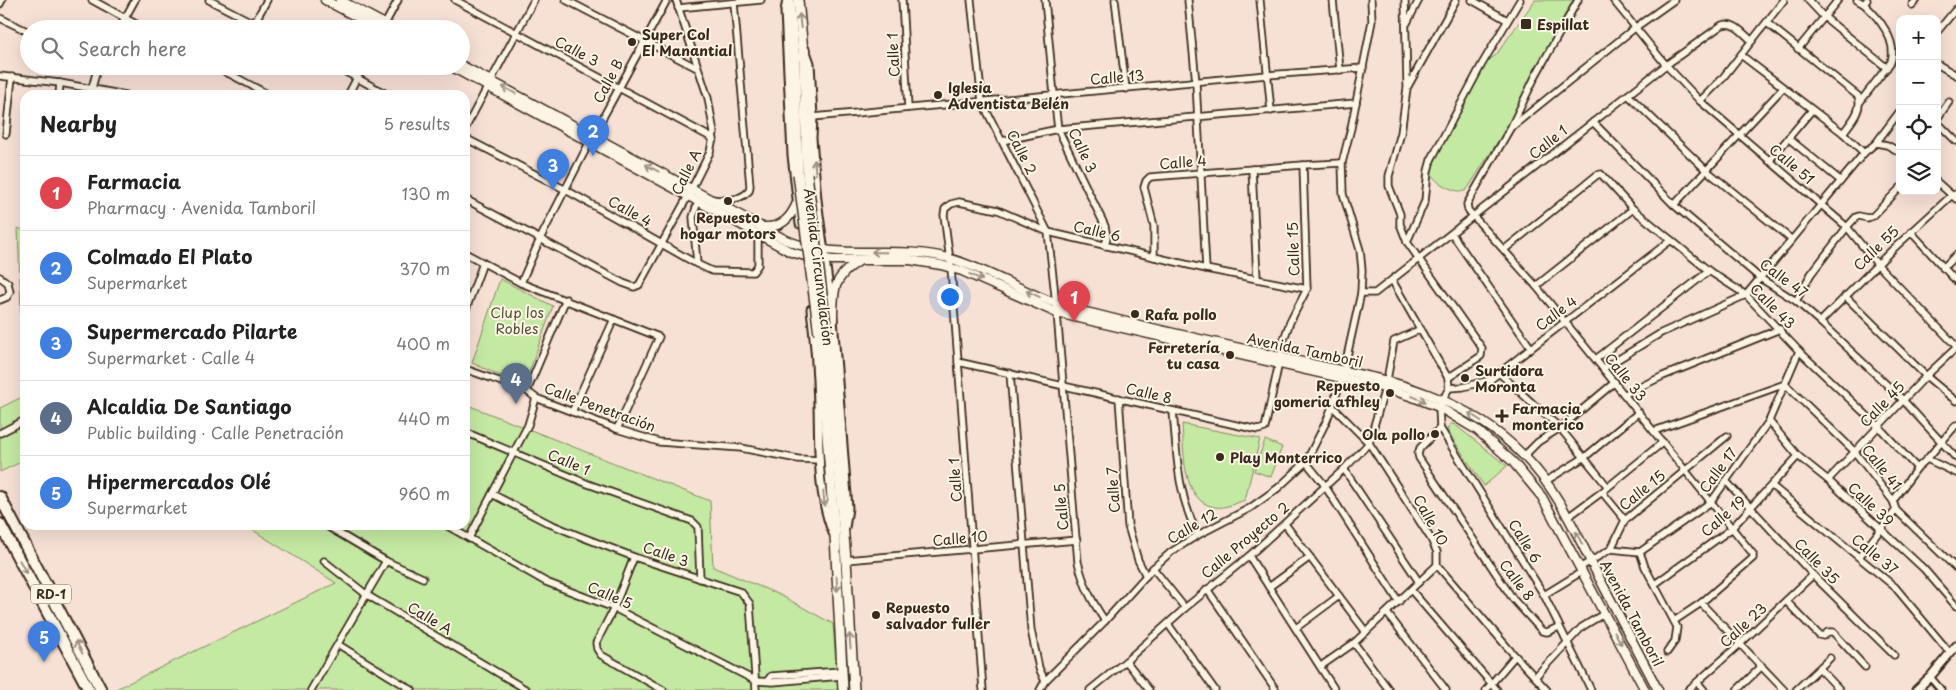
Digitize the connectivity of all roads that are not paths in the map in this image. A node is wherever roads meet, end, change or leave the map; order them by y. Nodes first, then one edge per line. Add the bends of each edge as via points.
1 (2, 0) edge
2 (92, 0) edge
3 (135, 0) edge
4 (209, 0) edge
5 (267, 0) edge
6 (325, 0) edge
7 (340, 0) edge
8 (398, 0) edge
9 (455, 0) edge
10 (534, 0) edge
11 (566, 0) edge
12 (667, 0) edge
13 (676, 0) edge
14 (761, 0) edge
15 (788, 0) edge
16 (798, 0) edge
17 (902, 0) edge
18 (971, 0) edge
19 (1045, 0) edge
20 (1115, 0) edge
21 (1188, 0) edge
22 (1260, 0) edge
23 (1333, 0) edge
24 (1371, 0) edge
25 (1405, 0) edge
26 (1420, 0) edge
27 (1456, 0) edge
28 (1472, 0) edge
29 (1520, 0) edge
30 (1578, 0) edge
31 (1613, 0) edge
32 (1674, 0) edge
33 (1783, 0) edge
34 (1808, 0) edge
35 (1838, 0) edge
36 (1857, 0) edge
37 (1917, 0) edge
38 (1866, 2) edge
39 (734, 3) junction
40 (0, 4) edge
41 (1912, 5) dead end
42 (678, 8) junction
43 (1956, 9) edge
44 (1823, 16) junction
45 (0, 18) edge
46 (125, 18) junction
47 (129, 20) edge
48 (242, 20) edge
49 (255, 20) edge
50 (369, 20) edge
51 (372, 20) edge
52 (386, 20) edge
53 (1507, 20) junction
54 (1767, 23) junction
55 (1406, 25) junction
56 (1636, 27) junction
57 (1941, 27) edge
58 (20, 28) edge
59 (518, 33) junction
60 (1752, 40) junction
61 (643, 41) junction
62 (802, 42) junction
63 (1798, 49) junction
64 (1741, 55) junction
65 (1666, 65) junction
66 (1941, 66) edge
67 (697, 68) junction
68 (1363, 68) junction
69 (1887, 68) junction
70 (1340, 70) junction
71 (470, 71) edge
72 (95, 75) edge
73 (231, 75) edge
74 (352, 75) edge
75 (358, 75) edge
76 (470, 75) edge
77 (1267, 75) junction
78 (1956, 75) edge
79 (0, 76) edge
80 (12, 77) junction
81 (357, 78) junction
82 (60, 83) junction
83 (1196, 83) junction
84 (490, 84) junction
85 (619, 87) junction
86 (92, 88) junction
87 (1407, 88) junction
88 (1783, 88) junction
89 (1126, 89) junction
90 (59, 90) edge
91 (101, 90) edge
92 (259, 90) edge
93 (351, 90) edge
94 (379, 90) edge
95 (1054, 95) junction
96 (1628, 95) junction
97 (1700, 101) junction
98 (982, 102) junction
99 (1860, 102) junction
100 (1949, 102) dead end
101 (1356, 103) junction
102 (908, 108) junction
103 (1812, 110) junction
104 (1271, 111) junction
105 (1941, 114) edge
106 (1896, 116) edge
107 (814, 117) junction
108 (1198, 117) junction
109 (470, 120) edge
110 (1593, 122) junction
111 (1941, 124) edge
112 (1511, 127) junction
113 (1058, 129) junction
114 (1843, 133) junction
115 (6, 134) dead end
116 (1740, 136) junction
117 (1788, 138) junction
118 (591, 139) junction
119 (714, 139) junction
120 (1956, 140) edge
121 (470, 141) edge
122 (1002, 141) junction
123 (1876, 143) junction
124 (1896, 150) edge
125 (1864, 153) junction
126 (1769, 161) junction
127 (1342, 163) junction
128 (1303, 165) junction
129 (1252, 169) junction
130 (1706, 170) junction
131 (803, 174) junction
132 (1200, 174) junction
133 (1841, 181) junction
134 (1941, 185) edge
135 (566, 190) junction
136 (1896, 192) edge
137 (690, 193) junction
138 (1955, 196) edge
139 (710, 199) junction
140 (698, 201) junction
141 (470, 202) edge
142 (797, 203) junction
143 (1822, 204) junction
144 (1674, 205) junction
145 (1633, 209) junction
146 (1474, 217) junction
147 (1847, 227) junction
148 (760, 231) junction
149 (1048, 232) junction
150 (1911, 232) junction
151 (1452, 234) junction
152 (540, 239) junction
153 (1671, 240) junction
154 (1792, 240) junction
155 (1407, 242) junction
156 (662, 243) junction
157 (1105, 246) junction
158 (804, 247) junction
159 (1505, 249) junction
160 (824, 251) junction
161 (470, 256) edge
162 (805, 256) junction
163 (1956, 256) edge
164 (1154, 257) junction
165 (950, 258) junction
166 (1418, 259) junction
167 (825, 260) junction
168 (860, 261) junction
169 (484, 263) junction
170 (697, 264) junction
171 (1877, 264) junction
172 (951, 268) junction
173 (1943, 268) junction
174 (1206, 269) junction
175 (1709, 271) junction
176 (0, 277) edge
177 (1760, 278) junction
178 (1257, 279) junction
179 (1392, 280) junction
180 (1956, 281) edge
181 (522, 283) junction
182 (1536, 286) junction
183 (1307, 289) junction
184 (1361, 293) junction
185 (1746, 295) junction
186 (1845, 296) junction
187 (470, 299) edge
188 (566, 299) junction
189 (0, 300) edge
190 (1796, 301) junction
191 (1056, 304) junction
192 (1058, 313) junction
193 (614, 318) junction
194 (833, 319) junction
195 (1820, 322) junction
196 (1566, 323) junction
197 (1780, 329) junction
198 (1421, 330) junction
199 (1956, 347) edge
200 (1531, 348) junction
201 (1799, 351) junction
202 (1596, 359) junction
203 (1279, 361) junction
204 (958, 362) junction
205 (1604, 368) junction
206 (470, 371) edge
207 (1010, 373) junction
208 (1499, 373) junction
209 (1343, 375) junction
210 (1926, 376) junction
211 (1448, 378) junction
212 (1616, 382) junction
213 (1386, 384) junction
214 (1785, 384) junction
215 (1063, 385) junction
216 (1448, 388) junction
217 (527, 391) junction
218 (1625, 394) junction
219 (536, 398) junction
220 (1119, 398) junction
221 (1442, 399) junction
222 (1903, 400) junction
223 (1956, 401) edge
224 (1332, 406) junction
225 (1439, 408) junction
226 (1173, 411) junction
227 (572, 412) junction
228 (1639, 412) junction
229 (1769, 421) junction
230 (20, 423) edge
231 (1956, 425) edge
232 (1878, 426) junction
233 (1440, 428) junction
234 (1560, 428) junction
235 (617, 429) junction
236 (1654, 431) junction
237 (0, 433) edge
238 (470, 434) edge
239 (1727, 436) dead end
240 (1664, 442) junction
241 (1369, 443) junction
242 (1942, 443) junction
243 (513, 451) junction
244 (1854, 451) junction
245 (1524, 456) junction
246 (1798, 456) junction
247 (1585, 457) junction
248 (1956, 458) edge
249 (1927, 459) junction
250 (820, 460) junction
251 (1306, 462) junction
252 (1917, 468) junction
253 (1344, 469) junction
254 (1686, 471) junction
255 (1956, 473) edge
256 (1828, 480) junction
257 (1546, 481) junction
258 (1726, 481) junction
259 (1772, 486) junction
260 (1326, 487) junction
261 (1608, 487) junction
262 (1602, 492) junction
263 (492, 494) junction
264 (0, 497) edge
265 (1893, 501) junction
266 (1711, 502) junction
267 (1751, 509) junction
268 (1896, 510) junction
269 (1568, 517) junction
270 (1625, 520) junction
271 (0, 524) edge
272 (1285, 524) junction
273 (1731, 529) junction
274 (333, 530) edge
275 (455, 530) edge
276 (1880, 530) junction
277 (336, 532) joint
278 (839, 534) junction
279 (1198, 535) junction
280 (469, 538) junction
281 (1076, 540) junction
282 (1024, 545) junction
283 (1612, 548) junction
284 (972, 550) junction
285 (1640, 552) junction
286 (1249, 556) junction
287 (634, 557) junction
288 (1310, 557) junction
289 (1859, 557) junction
290 (846, 560) junction
291 (324, 561) dead end
292 (386, 561) junction
293 (1591, 561) junction
294 (1437, 565) junction
295 (1153, 568) junction
296 (1956, 568) edge
297 (1582, 569) junction
298 (1813, 575) junction
299 (1146, 576) junction
300 (423, 578) dead end
301 (700, 579) junction
302 (1419, 582) junction
303 (1655, 584) junction
304 (1269, 587) junction
305 (1207, 589) junction
306 (1411, 590) junction
307 (367, 595) junction
308 (1544, 595) junction
309 (1339, 596) junction
310 (1786, 601) junction
311 (1399, 602) junction
312 (1701, 602) junction
313 (1956, 606) edge
314 (614, 608) junction
315 (1185, 608) junction
316 (1605, 612) junction
317 (1387, 613) junction
318 (1105, 621) junction
319 (1674, 621) junction
320 (1168, 624) junction
321 (1559, 627) junction
322 (1296, 628) junction
323 (1366, 632) junction
324 (1566, 642) junction
325 (1354, 644) junction
326 (1740, 644) junction
327 (339, 645) junction
328 (1956, 646) edge
329 (1667, 652) dead end
330 (1950, 653) junction
331 (1894, 655) dead end
332 (1515, 656) junction
333 (1830, 658) dead end
334 (1126, 661) junction
335 (1321, 666) junction
336 (1762, 666) junction
337 (1864, 667) dead end
338 (1820, 669) junction
339 (841, 674) junction
340 (1535, 677) junction
341 (1930, 677) junction
342 (756, 681) junction
343 (1045, 681) junction
344 (1698, 682) junction
345 (1491, 684) junction
346 (88, 690) edge
347 (101, 690) edge
348 (311, 690) edge
349 (412, 690) edge
350 (527, 690) edge
351 (663, 690) edge
352 (756, 690) edge
353 (843, 690) edge
354 (854, 690) edge
355 (983, 690) edge
356 (1040, 690) edge
357 (1090, 690) edge
358 (1149, 690) edge
359 (1215, 690) edge
360 (1276, 690) edge
361 (1335, 690) edge
362 (1389, 690) edge
363 (1446, 690) edge
364 (1486, 690) edge
365 (1496, 690) edge
366 (1547, 690) edge
367 (1591, 690) edge
368 (1645, 690) edge
369 (1658, 690) edge
370 (1688, 690) edge
371 (1704, 690) edge
372 (1737, 690) edge
373 (1784, 690) edge
374 (1796, 690) edge
375 (1840, 690) edge
376 (1916, 690) edge
377 (1941, 690) edge

1 - 40 street
2 - 46 street
3 - 46 street
4 - 48 street
5 - 49 street
6 - 50 main road
7 - 51 main road
8 - 52 street
9 - 59 street, Calle 3
10 - 59 street
11 - 61 street
12 - 61 street, Calle B
13 - 42 street, Calle A
14 - 39 street
15 - 131 main road, Avenida Circunvalación
15 - 142 street, Avenida Circunvalación via 785,11
62 -> 16 main road, Avenida Circunvalación
17 - 102 street, Calle 1
18 - 98 street, Calle 2
19 - 95 street, Calle 3
20 - 89 street
21 - 83 street
22 - 77 street
23 - 70 street
24 - 68 street, Calle 12 via 1372,21
25 - 55 street
26 - 55 street
27 - 87 street
28 - 53 street
29 - 53 street
30 - 112 street
31 - 56 street, Calle 51
32 - 56 street
33 - 54 street
34 - 44 street
35 - 44 street
36 - 38 street
37 - 41 street
38 - 69 street via 1889,40 1893,56
39 - 42 street
39 - 139 street via 750,186 740,198
42 - 67 street, Calle A
43 - 57 street
44 - 63 street
44 - 69 street
45 - 58 street
46 - 47 street
53 - 155 street via 1431,160 1425,201
54 - 60 street
54 - 63 street
55 - 87 street
56 - 65 street, Calle 51
56 - 112 street
59 - 84 street
59 - 85 street, Calle 3
60 - 64 street
60 - 65 street, Calle 1 via 1733,25 1725,24
61 - 67 street
61 - 85 street, Calle B
62 - 107 street, Avenida Circunvalación via 810,63
62 - 131 main road, Avenida Circunvalación
63 - 99 street via 1858,96
64 - 88 street
64 - 97 street
65 - 96 street, Calle 1
65 - 97 street, Calle 51
66 - 78 street
67 - 119 street, Calle A via 712,113
68 - 70 street, Calle 13
68 - 101 street, Calle 12
69 - 99 street
70 - 77 street, Calle 13
71 - 84 main road
72 - 86 street
73 - 92 street
74 - 81 street
75 - 81 street
76 - 84 main road
77 - 83 street, Calle 13
77 - 104 street
79 - 80 street
80 - 82 street
80 - 115 street
81 - 93 street
81 - 94 street
82 - 86 street
82 - 90 street
83 - 89 street, Calle 13
83 - 108 street
84 - 109 street
84 - 118 main road
85 - 118 street, Calle B
85 - 119 street, Calle 3
86 - 91 street
87 - 155 street via 1389,186
88 - 103 street
88 - 116 street
89 - 95 street, Calle 13
95 - 98 street, Calle 13
95 - 113 street, Calle 3
96 - 110 street, Calle 1
96 - 130 street
97 - 116 street, Calle 51
98 - 102 street, Calle 13
98 - 122 street, Calle 2
99 - 114 street
100 - 105 street
101 - 104 street
101 - 127 street, Calle 12
102 - 107 street, Calle 13
103 - 114 street
103 - 117 street
104 - 108 street
106 - 123 street
160 -> 107 street, Avenida Circunvalación via 812,138
108 - 113 street
108 - 132 street
110 - 144 street, Calle 47
110 - 146 street, Calle 1
111 - 120 street
112 - 146 street via 1469,198 1468,210
113 - 122 street
113 - 157 street, Calle 3 via 1105,226
114 - 125 street
116 - 126 street, Calle 51
116 - 130 street
117 - 126 street
117 - 133 street
118 - 135 street, Calle B
118 - 137 main road
119 - 137 street, Calle A
121 - 135 street, Calle 4
122 - 149 street, Calle 2
123 - 124 street
123 - 125 street
125 - 133 street
126 - 143 street, Calle 51
127 - 128 street, Calle 4
127 - 184 street, Calle 12 via 1342,194 1360,250
128 - 129 street, Calle 4
128 - 183 street, Calle 15
129 - 132 street, Calle 4
129 - 178 street
130 - 144 street
130 - 154 street
131 - 278 main road, Avenida Circunvalación, bridge via 823,334
132 - 164 street, Calle 4 via 1157,176 1146,181 1144,186 1154,226
132 - 174 street
133 - 143 street
134 - 138 street
135 - 152 street, Calle B
135 - 156 street, Calle 4
136 - 147 street via 1873,216 1856,217
137 - 139 main road
137 - 140 main road
137 - 156 street, Calle A
138 - 150 street, Calle 55
139 - 148 main road
140 - 148 main road
140 - 170 street via 693,217
141 - 152 street
142 - 148 main road via 785,221
142 - 158 street, Avenida Circunvalación
143 - 147 street, Calle 51
143 - 154 street
144 - 177 street, Calle 47
145 - 153 street, Calle 43
145 - 159 street, Calle 43 via 1601,174 1597,175
145 - 182 street
146 - 151 street, Calle 1
146 - 159 street, Calle 33
147 - 171 street, Calle 51
147 - 190 street via 1810,274
148 - 158 main road, Avenida Tamboril
148 - 162 main road, Avenida Tamboril via 791,252
148 - 170 street, Calle 4 via 758,265 753,272 712,270
149 - 157 street, Calle 6
149 - 165 street, Calle 6 via 998,210 960,202 952,204 945,209 944,215
149 - 191 street, Calle 2
150 - 171 street, Calle 55
150 - 173 street
151 - 166 street, Calle 1
151 - 200 street
152 - 156 street, Calle A via 634,286 642,282
152 - 181 street, Calle B
153 - 175 street, Calle 43
153 - 196 street, Calle 4
154 - 177 street
155 - 166 street
156 - 170 street, Calle 4
157 - 164 street, Calle 6
158 - 160 main road, Avenida Tamboril
158 - 162 street, Avenida Circunvalación
159 - 182 street, Calle 33
165 -> 160 main road, Avenida Tamboril via 915,253
160 - 167 street, Avenida Circunvalación
161 - 169 street
162 - 167 main road, Avenida Tamboril
162 - 250 street, Avenida Circunvalación via 817,358
163 - 173 street
164 - 174 street, Calle 6
165 - 172 street, Calle 6
191 -> 165 main road, Avenida Tamboril
166 - 179 street, Calle 1
166 - 211 street via 1483,351 1481,356
167 - 168 main road, Avenida Tamboril
167 - 194 street, Avenida Circunvalación
168 - 172 main road, Avenida Tamboril via 916,261
168 - 194 main road via 838,280 833,297
169 - 181 street
169 - 187 street
171 - 186 street, Calle 55
171 - 199 street, Calle 51
172 -> 192 main road, Avenida Tamboril
172 - 204 street, Calle 1
173 - 180 street
174 - 178 street, Calle 6
175 - 185 street, Calle 43
175 - 202 street
176 - 189 street via 8,283 10,292 7,298
177 - 185 street
177 - 190 street, Calle 47
178 - 183 street, Calle 6
179 - 184 street, Calle 1 via 1375,293
179 - 198 street
181 - 188 street
182 - 196 street, Calle 33
183 - 203 street, Calle 15 via 1290,322
184 - 209 street, Calle 12
185 - 197 street, Calle 43
185 - 205 street via 1661,332
186 - 195 street, Calle 55
186 - 210 street
188 - 193 street
188 - 217 street
190 - 195 street, Calle 47
191 - 192 street, Calle 2
191 - 203 main road, Avenida Tamboril
192 - 203 main road, Avenida Tamboril
192 - 215 street, Calle 5
193 - 227 street
193 - 235 street via 659,337
194 - 278 street, Avenida Circunvalación via 848,508
195 - 222 street, Calle 47
196 - 200 street, Calle 4
196 - 202 street, Calle 33
197 - 201 street, Calle 43
197 - 218 street
198 - 211 street
198 - 213 street, Calle Proyecto 2 via 1394,341
199 - 210 street, Calle 45
200 - 208 street, Calle 4
201 - 214 street, Calle 17
201 - 232 street, Calle 43
202 - 205 street, Calle 33
203 - 209 main road, Avenida Tamboril
203 - 226 street, Calle 8 via 1265,428 1258,430
204 - 207 street, Calle 8
204 - 284 street, Calle 1
205 - 212 street, Calle 33
206 - 217 street, Calle Penetración
207 - 215 street, Calle 8
207 - 282 street
208 - 216 street, Calle 4 via 1480,384
208 - 234 street
209 - 213 main road, Avenida Tamboril
209 - 224 street, Calle 12
210 - 222 street, Calle 45
210 - 223 street
211 - 216 street
212 - 218 street, Calle 33
212 - 234 street
213 - 221 main road, Avenida Tamboril
213 -> 225 main road, Avenida Tamboril
213 - 241 street, Calle Proyecto 2
214 - 229 street, Calle 17
214 - 236 street
214 - 244 street, Calle 41
215 - 220 street, Calle 8
215 - 281 street, Calle 5
216 - 221 street
217 - 219 street, Calle Penetración
218 - 228 street, Calle 33
219 - 227 street, Calle Penetración
219 - 243 street via 528,425
220 - 226 street, Calle 8
220 - 299 street, Calle 7 via 1128,526
221 - 225 street
245 -> 221 main road, Avenida Tamboril via 1490,426
222 - 232 street, Calle 45
222 - 242 street, Calle 47
224 - 241 street, Calle 10
224 - 251 street, Calle 12
225 - 233 street, Calle 6
225 - 297 main road, Avenida Tamboril via 1477,430 1528,478 1552,513
226 - 279 street via 1181,490
227 - 235 street, Calle Penetración
228 - 236 street, Calle 33
228 - 247 street
229 - 246 street, Calle 39
229 - 258 street, Calle 17
230 - 237 street
231 - 242 street
232 - 244 street, Calle 45
232 - 252 street, Calle 43
233 - 308 street, Calle 6
233 - 321 street, Calle 8 via 1420,448 1419,458 1513,599 1542,631
234 - 245 street
234 - 247 street
235 - 250 street, Calle Penetración via 659,442 741,448
236 - 240 street, Calle 33
238 - 243 street, Calle 1
239 - 254 street, Calle 15
240 - 254 street, Calle 33
240 - 261 street
241 - 253 street, Calle Proyecto 2
241 - 294 street, Calle 10 via 1431,539 1437,552
242 - 248 street, Calle 47
242 - 249 street
243 - 263 street
243 - 301 street, Calle 1 via 588,484 692,520 698,527
244 - 256 street, Calle 45
244 - 265 street, Calle 41
245 - 257 main road, Avenida Tamboril
246 - 256 street, Calle 39
246 - 259 street, Calle 19
247 - 257 street
247 - 261 street
249 - 252 street
249 - 255 street
250 -> 278 street, Avenida Circunvalación via 825,508
251 - 260 street
251 - 279 street, Calle 12 via 1250,508
252 - 265 street
253 - 260 street, Calle Proyecto 2
253 - 302 street
254 - 266 street, Calle 33
254 - 270 street, Calle 15
256 - 276 street, Calle 39
257 - 269 main road, Avenida Tamboril
258 - 266 street, Calle 17
258 - 267 street, Calle 35
259 - 267 street, Calle 19
259 - 289 street, Calle 37
260 - 272 street, Calle Proyecto 2
260 - 311 street
261 - 262 street
262 - 269 street
262 - 270 street
263 - 280 street
263 - 287 street, Calle 3 via 550,524
347 -> 264 highway, RD-1
265 - 268 street, Calle 41
266 - 273 street, Calle 33
266 - 285 street, Calle 17
267 - 273 street, Calle 19
267 - 298 street, Calle 35
268 - 276 street
268 - 296 street, Calle 41
293 -> 269 main road, Avenida Tamboril
270 - 283 street, Calle 15
271 -> 346 highway, RD-1
272 - 286 street, Calle Proyecto 2
272 - 288 street
273 - 303 street, Calle 19
273 - 312 street, Calle 33 via 1754,556
274 - 277 street
275 - 280 street, Calle 5
276 - 289 street
276 - 313 street, Calle 39 via 1924,569
277 - 292 street
278 - 290 main road, Avenida Circunvalación
278 -> 339 main road, Avenida Circunvalación
279 - 295 street, Calle 12
280 - 314 street, Calle 5 via 546,582
281 - 282 street, Calle 10
281 - 318 street, Calle 5 via 1083,584
282 - 284 street, Calle 10
282 - 343 street via 1031,630 1036,660
283 - 285 street
283 - 293 street
284 - 290 street, Calle 10
284 - 355 street, Calle 1
285 - 303 street
286 - 304 street
286 - 305 street, Calle Proyecto 2
287 - 301 street, Calle 3
287 - 314 street
288 - 304 street
288 - 309 street
289 - 330 street, Calle 37 via 1895,587
354 -> 290 main road, Avenida Circunvalación
291 - 307 street, Calle A
292 - 300 street
292 - 307 street
293 - 297 street
293 - 369 main road, Avenida Tamboril
294 - 302 street
294 - 332 street, Calle 10
295 - 299 street, Calle 12
295 - 315 street
297 - 308 street
297 - 316 main road, Avenida Tamboril
298 - 310 street, Calle 23
298 - 331 street, Calle 35
299 - 318 street, Calle 12
301 - 342 street, Calle 3 via 738,590 748,598
302 - 306 street
303 - 319 street
304 - 322 street
305 - 315 street, Calle Proyecto 2
305 - 360 street
306 - 311 street
306 - 345 street
307 - 327 street
307 - 350 street, Calle A
308 - 321 street, Calle 6
309 - 322 street
309 - 323 street
310 - 326 street, Calle 23
310 - 337 street via 1819,635 1833,632
311 - 317 street
312 - 319 street
312 - 326 street
314 - 342 street, Calle 5
314 - 351 street via 596,643 597,649 601,655
315 - 320 street, Calle Proyecto 2
316 - 324 street
316 -> 368 main road, Avenida Tamboril
317 - 323 street
317 - 363 street
318 - 343 street, Calle 12
319 - 329 street via 1677,634
320 - 334 street, Calle Proyecto 2
320 - 359 street
321 - 324 street, Calle 6
322 - 335 street
323 - 325 street
324 - 340 street
324 - 367 street, Calle 6
325 - 335 street
325 - 362 street
326 - 336 street
326 - 344 street, Calle 23
327 - 348 street
327 - 349 street
328 - 330 street
330 - 341 street
332 - 340 street, Calle 10
332 - 345 street
333 - 338 street
334 - 357 street, Calle Proyecto 2
334 - 358 street
335 - 361 street
336 - 372 street
336 - 373 street
338 - 374 street
338 - 375 street
339 - 342 street, Calle 5 via 771,676 767,681
339 - 353 main road, Avenida Circunvalación
340 - 366 street, Calle 10
341 - 376 street
341 - 377 street
342 - 352 street, Calle 3
343 - 356 street, Calle 12
344 - 370 street, Calle 23
344 - 371 street
345 - 364 street
345 - 365 street

